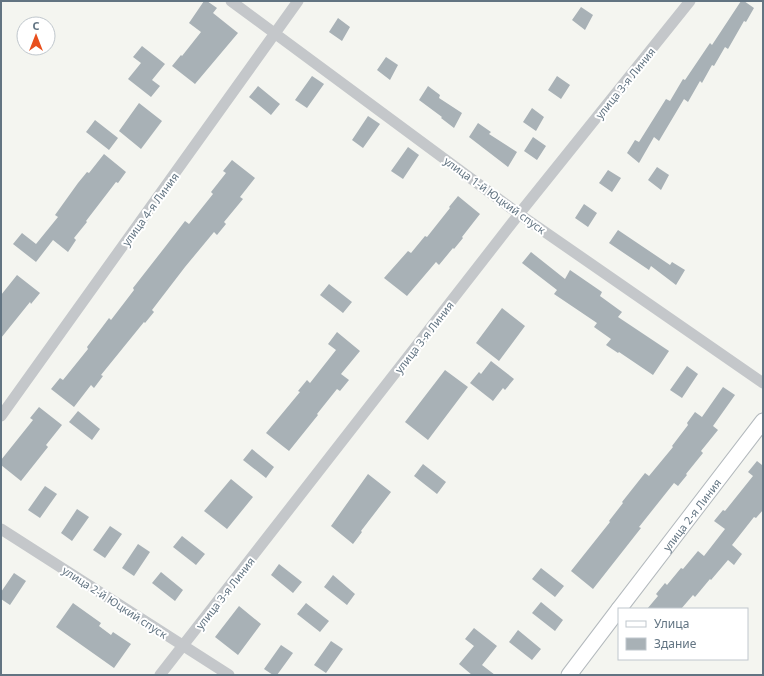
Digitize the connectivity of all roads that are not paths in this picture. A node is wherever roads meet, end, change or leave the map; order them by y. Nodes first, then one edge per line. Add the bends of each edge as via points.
1 (231, 1) edge
2 (298, 1) edge
3 (690, 1) edge
4 (276, 33) junction
5 (519, 214) junction
6 (763, 382) edge
7 (1, 416) edge
8 (763, 420) edge
9 (1, 529) edge
10 (620, 608) edge
11 (618, 610) edge
12 (184, 646) junction
13 (160, 675) edge
14 (229, 675) edge
15 (569, 675) edge

1 - 4 street, улица 1-й Юцкий спуск
2 - 4 street, улица 4-я Линия
3 - 5 street, улица 3-я Линия
4 - 5 street, улица 1-й Юцкий спуск
4 - 7 street, улица 4-я Линия
5 - 6 street, улица 1-й Юцкий спуск
5 - 12 street, улица 3-я Линия
8 - 10 street, улица 2-я Линия
9 - 12 street, улица 2-й Юцкий спуск
11 - 15 street, улица 2-я Линия
12 - 13 street, улица 3-я Линия
12 - 14 street, улица 2-й Юцкий спуск

